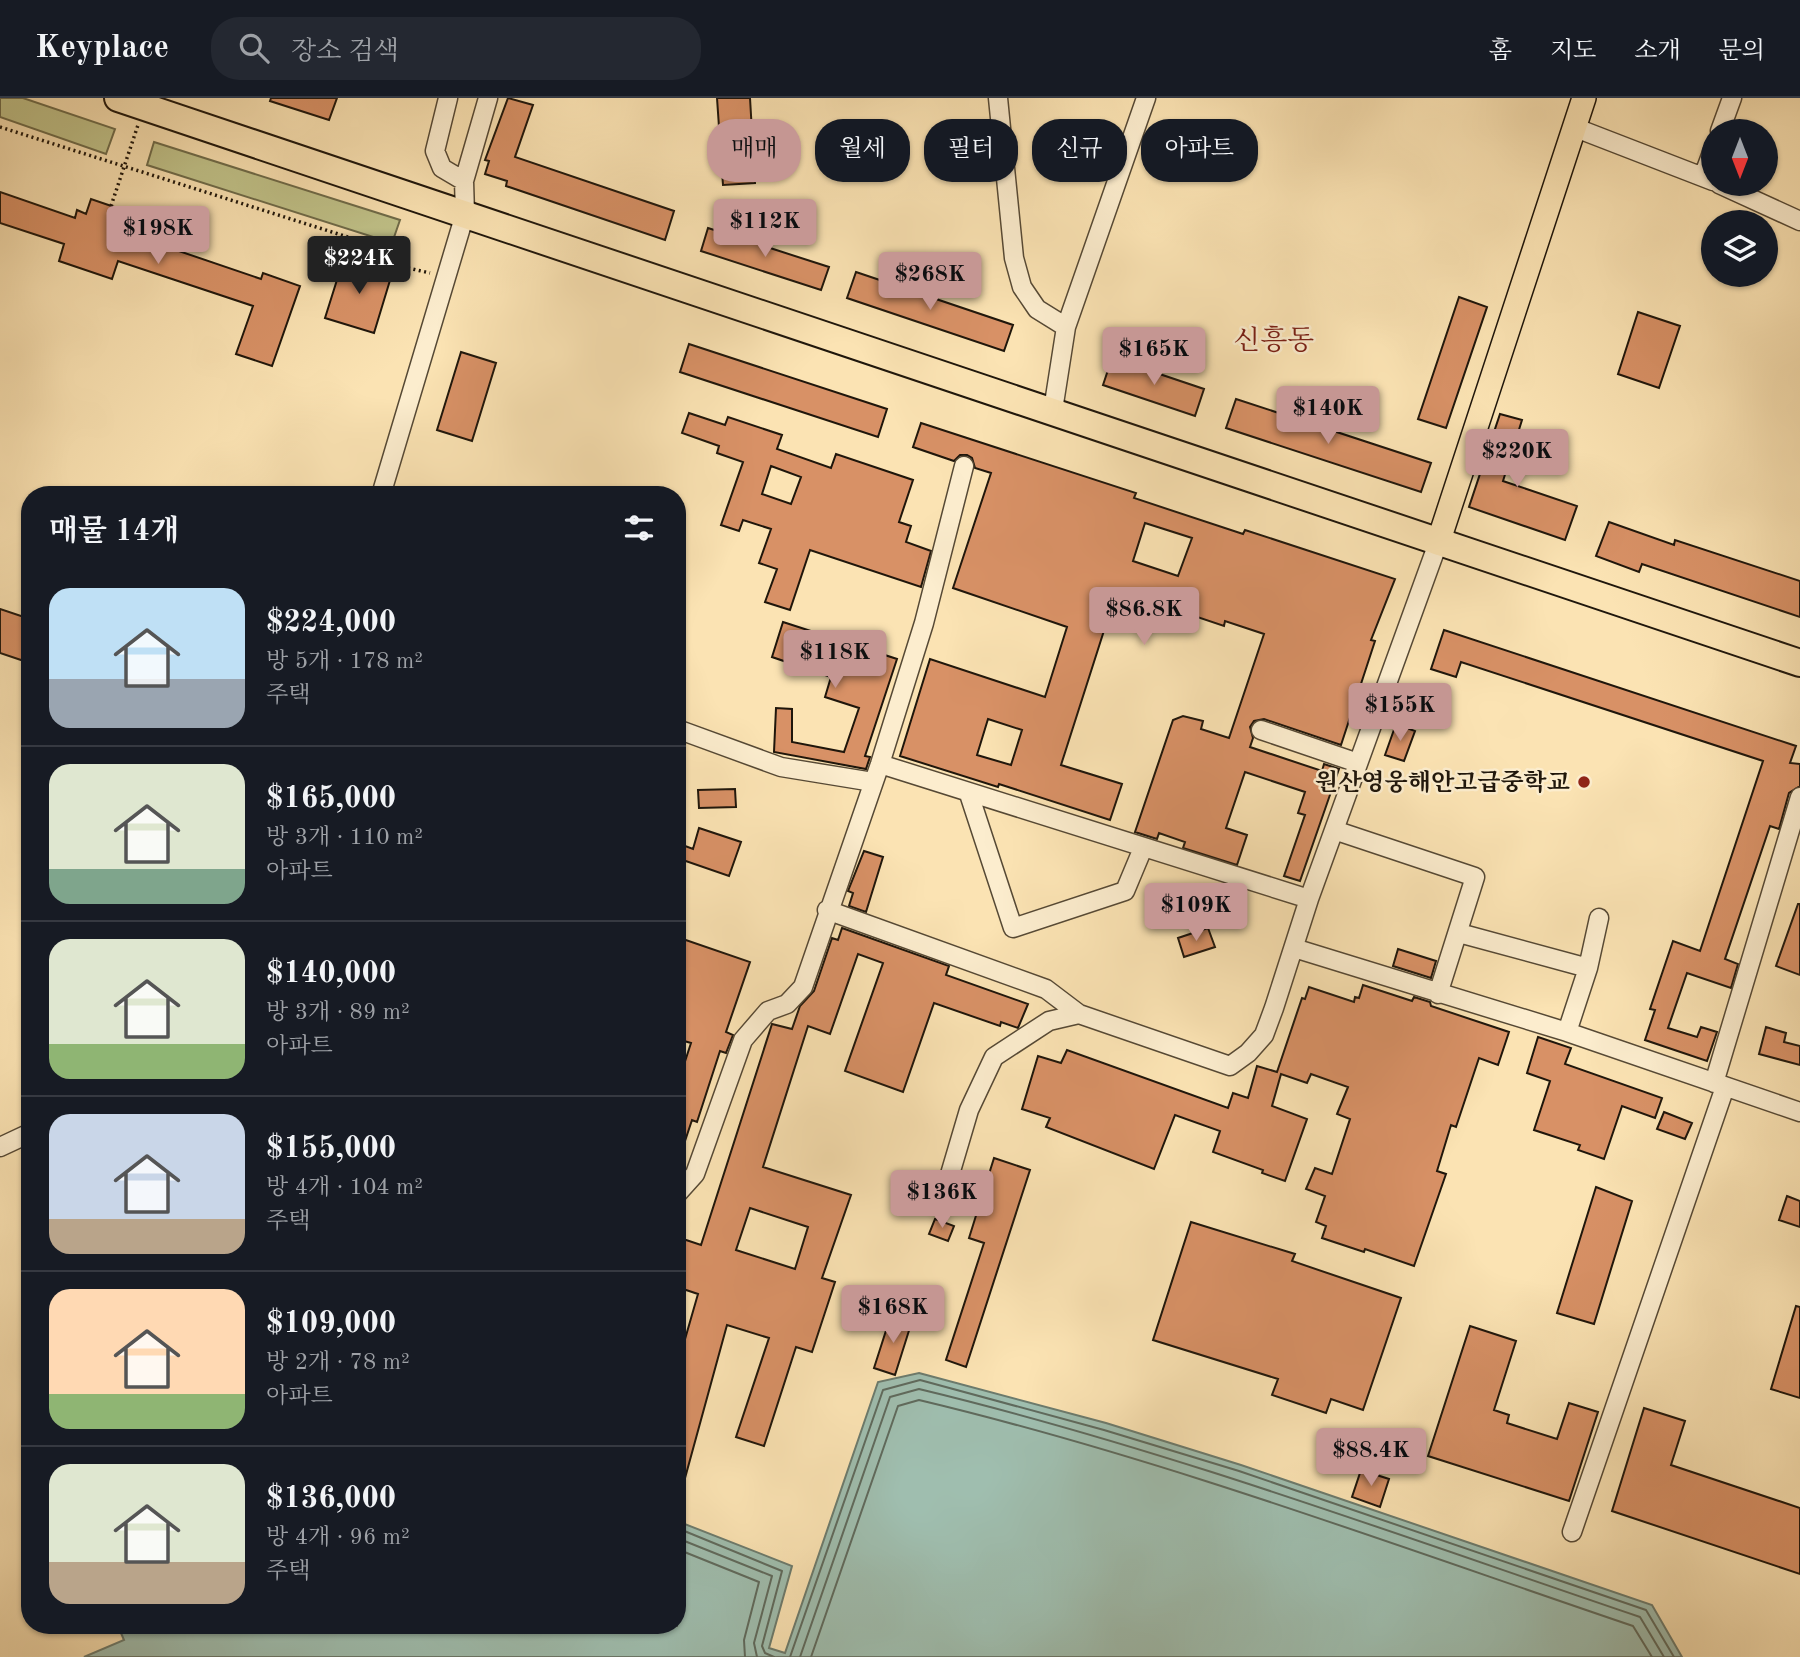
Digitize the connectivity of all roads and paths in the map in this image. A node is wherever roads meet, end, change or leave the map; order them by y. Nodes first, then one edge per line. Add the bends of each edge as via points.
1 (118, 98) edge
2 (448, 98) edge
3 (488, 98) edge
4 (998, 98) edge
5 (1146, 98) edge
6 (1584, 98) edge
7 (1732, 98) edge
8 (145, 107) junction
9 (1724, 119) edge
10 (0, 127) edge
11 (1576, 128) junction
12 (124, 168) junction
13 (1701, 177) edge
14 (464, 181) junction
15 (1745, 196) edge
16 (111, 206) dead end
17 (465, 214) junction
18 (1800, 221) edge
19 (445, 277) junction
20 (1066, 327) junction
21 (1053, 410) junction
22 (964, 466) dead end
23 (384, 486) edge
24 (1437, 543) junction
25 (1800, 663) edge
26 (1261, 730) dead end
27 (686, 732) edge
28 (1358, 763) junction
29 (880, 764) junction
30 (873, 782) junction
31 (969, 794) junction
32 (1800, 797) edge
33 (1334, 830) junction
34 (1143, 848) junction
35 (1309, 899) junction
36 (827, 910) junction
37 (1599, 918) dead end
38 (1459, 933) junction
39 (1294, 948) junction
40 (1588, 968) junction
41 (1438, 994) junction
42 (1079, 1014) junction
43 (1567, 1032) junction
44 (1720, 1085) junction
45 (1800, 1112) edge
46 (21, 1137) edge
47 (0, 1147) edge
48 (948, 1181) dead end
49 (686, 1184) edge
50 (1572, 1532) dead end

1 - 8 highway
2 - 14 street via 435,151 442,168
3 - 14 street
4 - 20 street via 1014,258 1022,287 1037,309
5 - 20 street
6 - 11 main road
7 - 9 street
8 - 12 path
8 - 17 highway
10 - 12 path
11 - 13 street
11 - 24 main road
12 - 16 path
12 - 19 path via 391,251 408,268
14 - 17 street
15 - 18 street
17 - 19 street
17 - 21 highway
19 - 23 street
20 - 21 street
21 - 24 highway
22 - 29 street via 924,623
24 - 25 highway
24 - 28 street
26 - 28 street
27 - 30 street via 780,767
28 - 33 street
29 - 30 street
29 - 31 street
30 - 36 street
31 - 34 street
31 - 34 street via 1013,929 1125,891
32 - 44 street
33 - 35 street
33 - 38 street via 1475,877
34 - 35 street
35 - 39 street
36 - 42 street via 1046,989
36 - 49 street via 803,987 787,1004 768,1011 743,1040 695,1174
37 - 40 street
38 - 40 street
38 - 41 street
39 - 41 street
39 - 42 street via 1264,1035 1230,1066
40 - 43 street
41 - 43 street
42 - 48 street via 1049,1021 994,1057 969,1110
43 - 44 street
44 - 45 street
44 - 50 street
46 - 47 street

